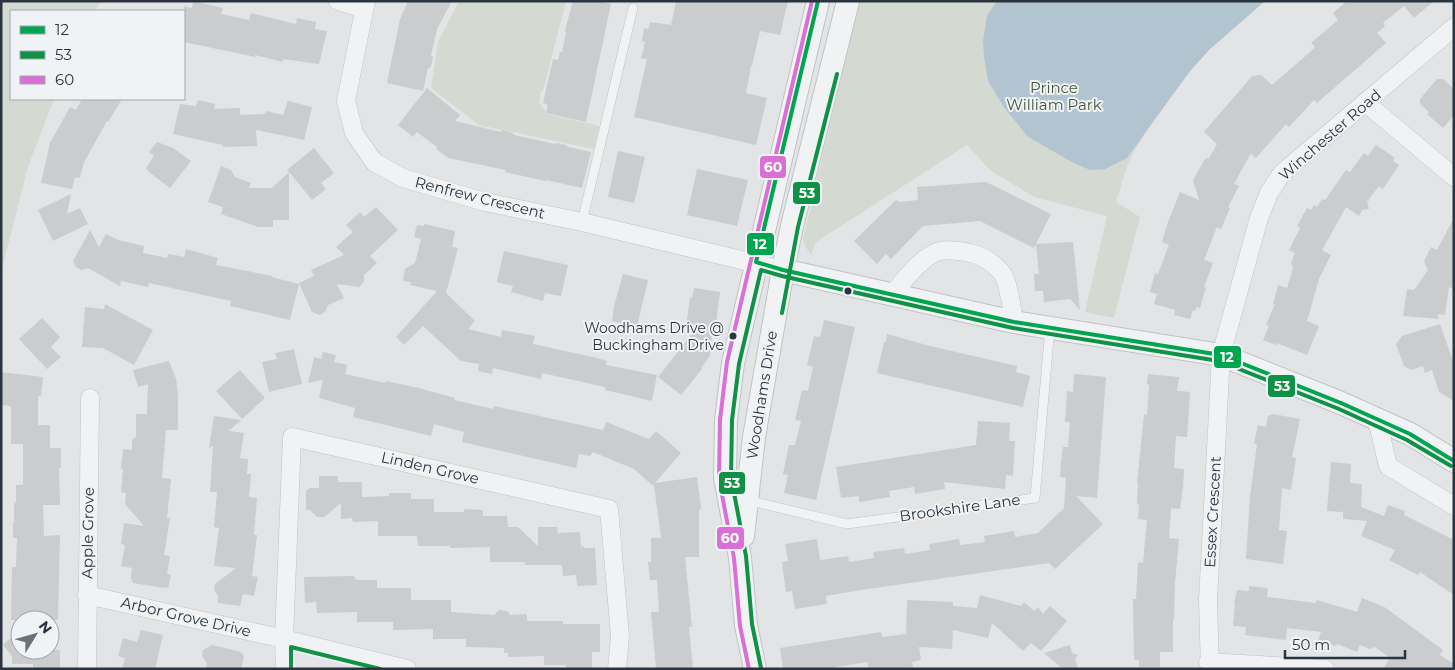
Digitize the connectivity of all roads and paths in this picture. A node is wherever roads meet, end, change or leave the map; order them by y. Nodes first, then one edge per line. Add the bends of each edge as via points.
1 (338, 1) edge
2 (818, 1) edge
3 (848, 1) edge
4 (365, 5) edge
5 (633, 8) dead end
6 (1454, 27) edge
7 (1366, 104) junction
8 (1454, 178) edge
9 (582, 222) junction
10 (756, 262) junction
11 (783, 270) junction
12 (892, 295) junction
13 (1014, 322) junction
14 (1050, 327) junction
15 (1221, 355) junction
16 (90, 398) dead end
17 (1377, 419) junction
18 (1454, 461) edge
19 (747, 500) junction
20 (1454, 506) edge
21 (740, 557) junction
22 (87, 595) junction
23 (284, 639) junction
24 (1209, 665) edge
25 (87, 669) edge
26 (285, 669) edge
27 (407, 669) edge
28 (617, 669) edge
29 (755, 669) edge
30 (1325, 669) edge

1 - 4 street
2 - 10 street, Woodhams Drive
3 - 11 street, Woodhams Drive
4 - 9 street, Renfrew Crescent via 346,101 354,133 374,162 403,178 476,199
5 - 9 lane
6 - 7 street, Winchester Road
7 - 8 street
7 - 15 street, Winchester Road via 1282,173 1269,193
9 - 10 street, Renfrew Crescent
10 - 11 street, Renfrew Crescent
10 - 21 street, Woodhams Drive via 733,363 726,420 725,478
11 - 12 street
11 - 19 street, Woodhams Drive via 754,437
12 - 13 street
12 - 13 street via 907,275 939,251 978,254 1003,274
13 - 14 street
14 - 15 street
14 - 19 lane, Brookshire Lane via 1035,498 847,524
15 - 17 street
15 - 24 street, Essex Crescent via 1208,600
16 - 22 street, Apple Grove
17 - 18 street via 1410,434
17 - 20 street via 1388,466
19 - 21 street, Woodhams Drive
21 - 29 street, Woodhams Drive via 746,625
22 - 23 street, Arbor Grove Drive
22 - 25 street, Apple Grove
23 - 26 street
23 - 27 street, Arbor Grove Drive
23 - 28 street, Linden Grove via 292,437 609,509 620,636
24 - 30 street

